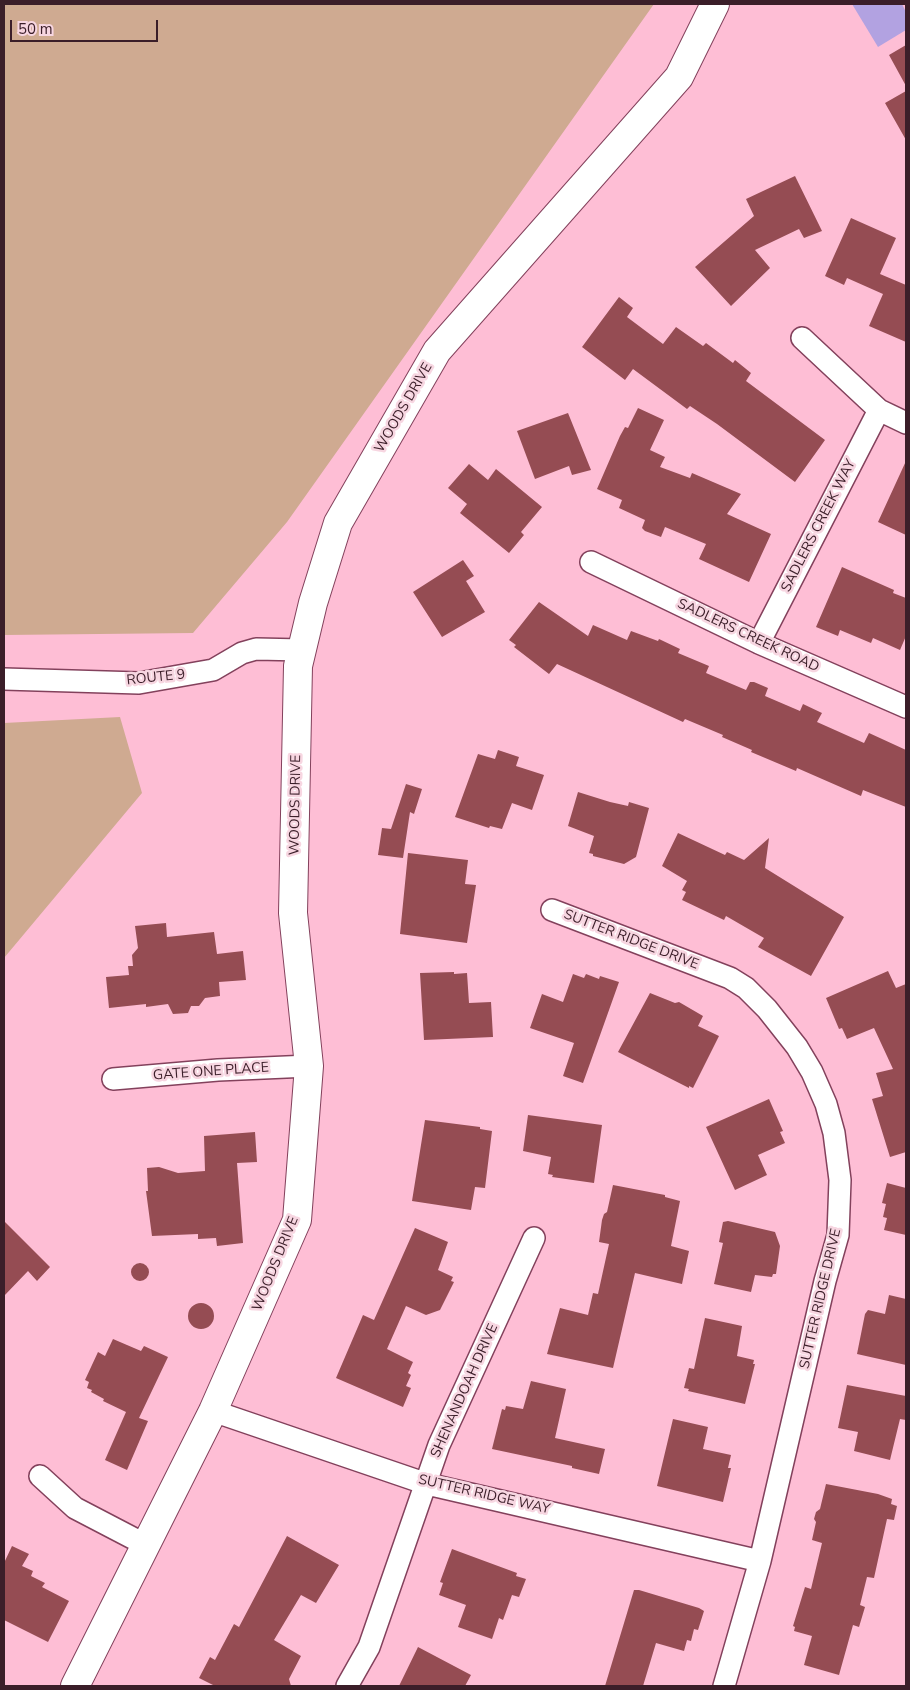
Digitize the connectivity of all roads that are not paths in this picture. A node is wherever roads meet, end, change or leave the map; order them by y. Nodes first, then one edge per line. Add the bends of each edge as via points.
1 (715, 4) edge
2 (802, 338) dead end
3 (879, 410) junction
4 (906, 422) edge
5 (591, 562) dead end
6 (759, 643) junction
7 (303, 650) junction
8 (4, 679) edge
9 (906, 706) edge
10 (552, 910) dead end
11 (308, 1066) junction
12 (113, 1079) dead end
13 (534, 1238) dead end
14 (214, 1411) junction
15 (40, 1476) dead end
16 (428, 1484) junction
17 (146, 1544) junction
18 (760, 1561) junction
19 (75, 1686) edge
20 (347, 1686) edge
21 (724, 1686) edge

1 - 7 street, WOODS DRIVE via 679,77 437,351 338,523 313,604
2 - 3 street
3 - 4 street
3 - 6 street, SADLERS CREEK WAY
5 - 6 street, SADLERS CREEK ROAD
6 - 9 street, SADLERS CREEK ROAD
7 - 8 street, ROUTE 9 via 256,649 212,670 139,683
7 - 11 street, WOODS DRIVE via 298,666 293,913
10 - 18 street, SUTTER RIDGE DRIVE via 730,978 746,988 783,1028 812,1072 826,1104 838,1156 838,1235 824,1282
11 - 12 street, GATE ONE PLACE
11 - 14 street, WOODS DRIVE via 297,1220
13 - 16 street, SHENANDOAH DRIVE via 439,1445
14 - 16 street, SUTTER RIDGE WAY
14 - 17 street, WOODS DRIVE
15 - 17 street via 75,1508
16 - 18 street, SUTTER RIDGE WAY
16 - 20 street, SHENANDOAH DRIVE via 369,1647
17 - 19 street, WOODS DRIVE
18 - 21 street, SUTTER RIDGE DRIVE

